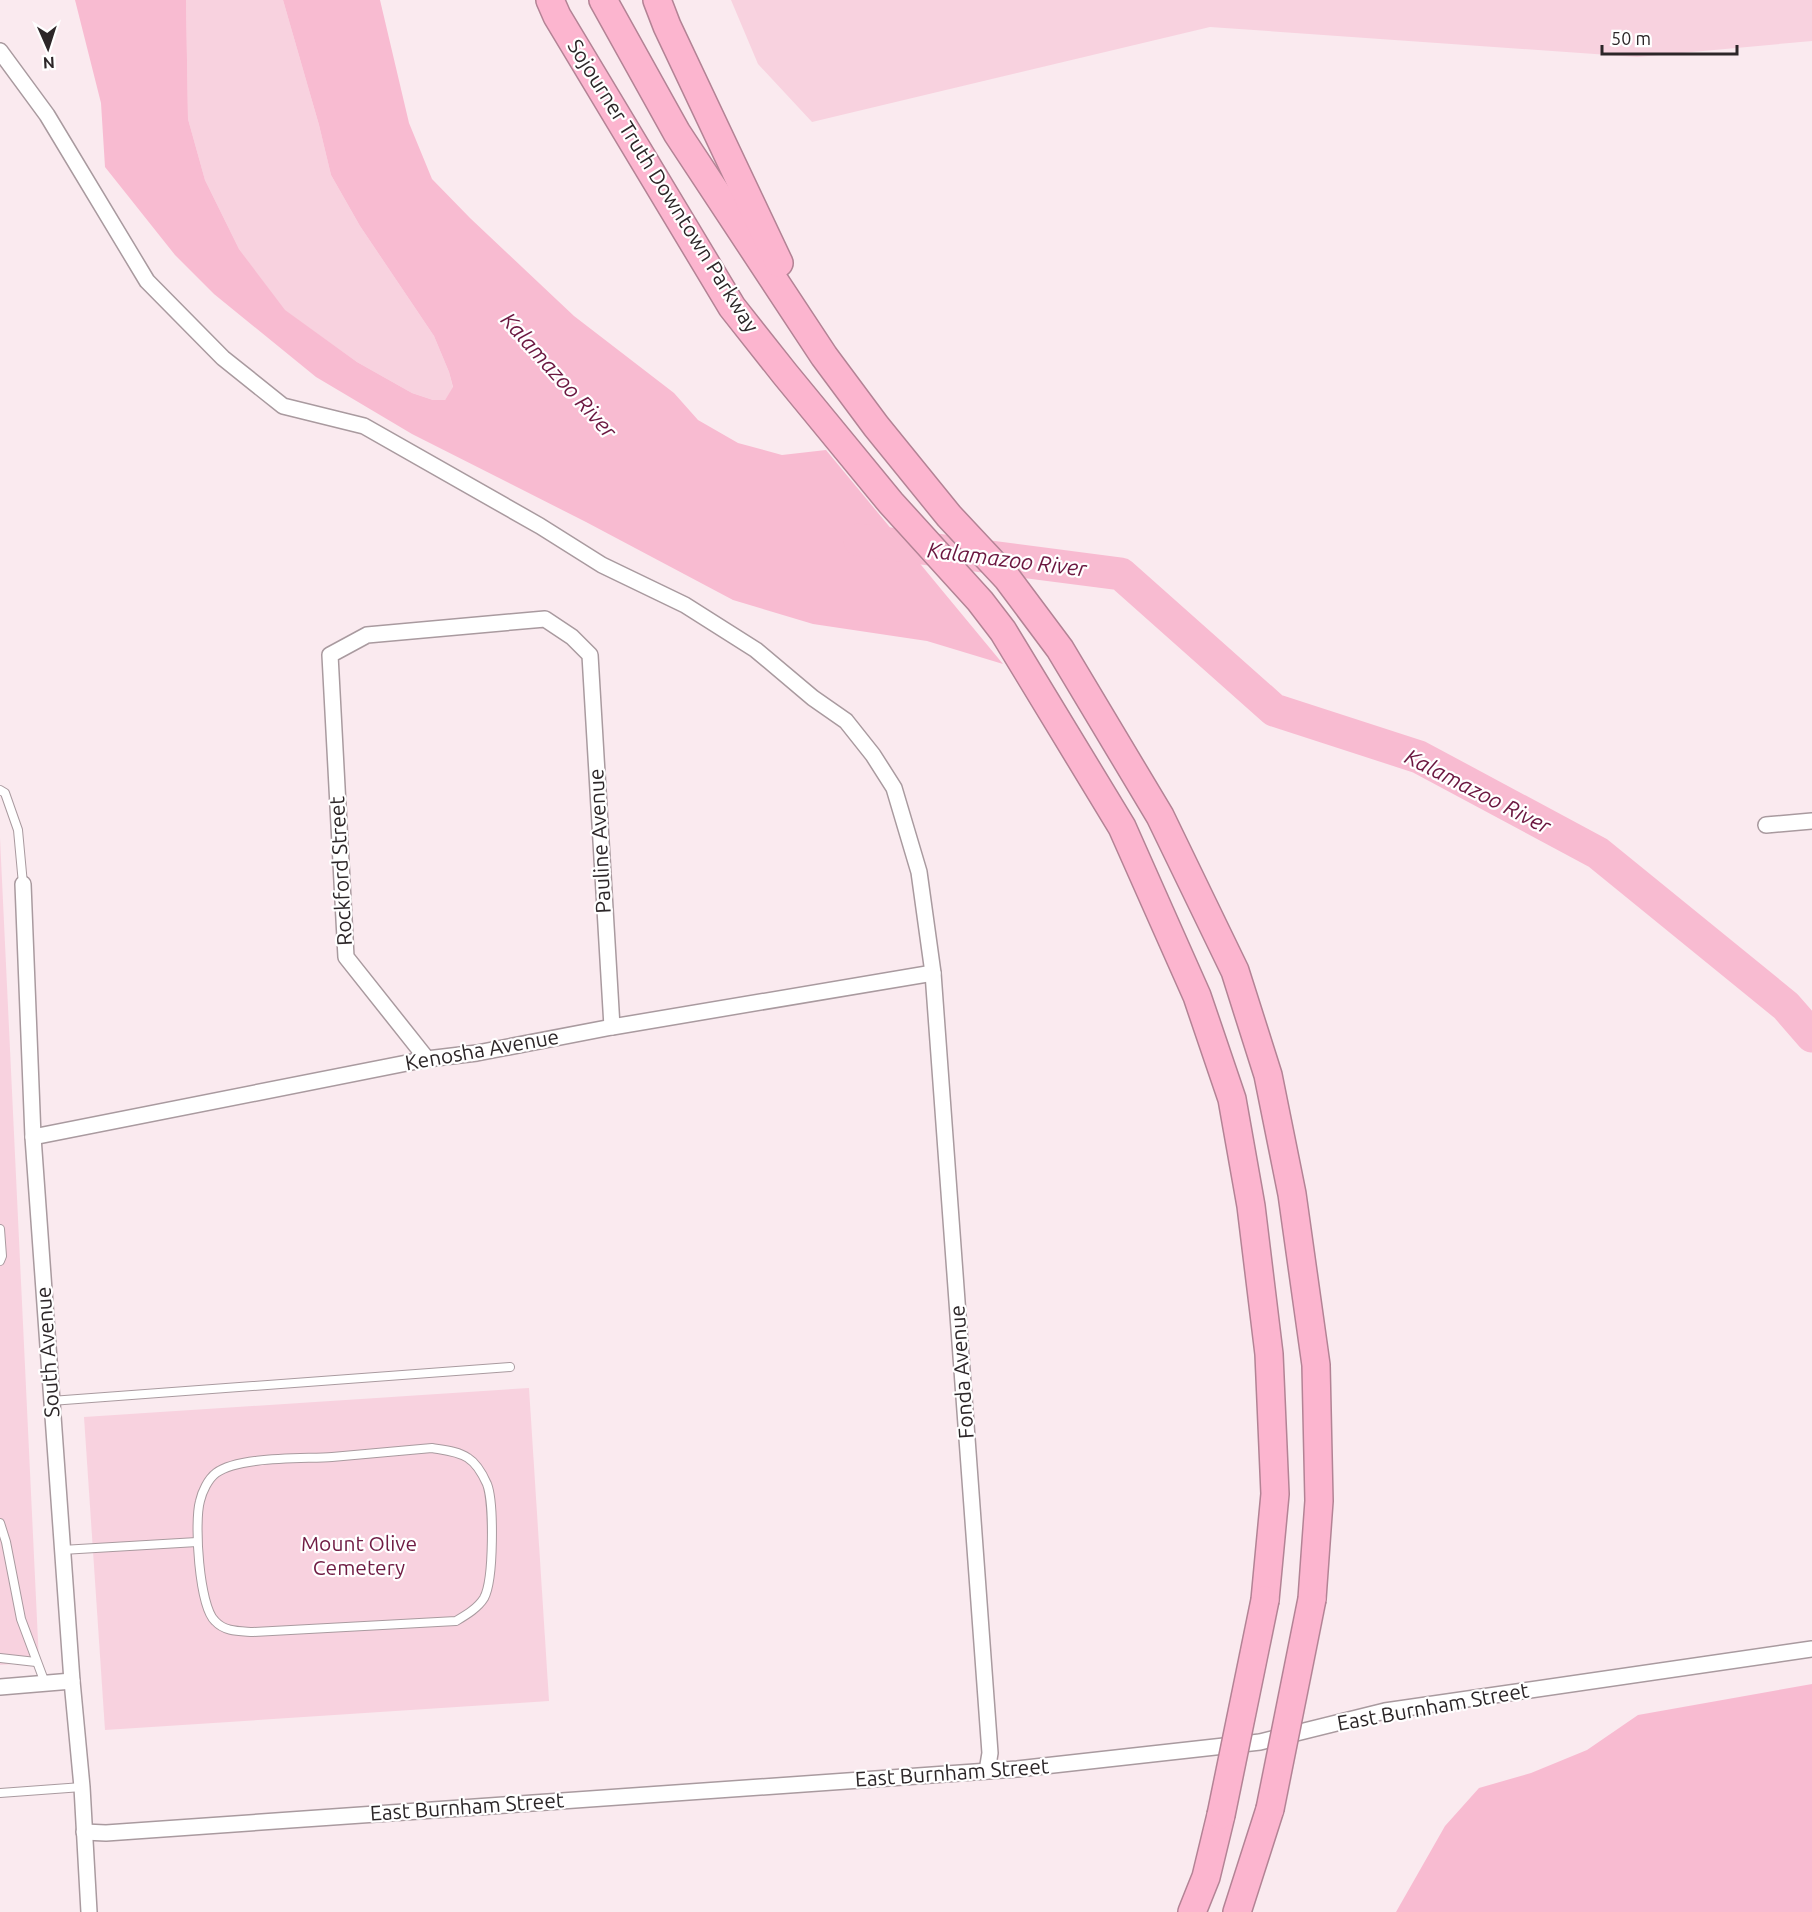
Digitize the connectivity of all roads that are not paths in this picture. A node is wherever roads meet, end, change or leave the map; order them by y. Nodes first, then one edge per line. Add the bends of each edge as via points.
1 (550, 0) edge
2 (603, 0) edge
3 (657, 0) edge
4 (0, 51) edge
5 (824, 356) junction
6 (330, 655) joint
7 (3, 792) edge
8 (1812, 822) edge
9 (1766, 825) dead end
10 (23, 884) joint
11 (933, 973) junction
12 (612, 1027) junction
13 (427, 1059) junction
14 (33, 1137) junction
15 (0, 1229) edge
16 (0, 1261) edge
17 (510, 1367) dead end
18 (51, 1401) junction
19 (0, 1523) edge
20 (197, 1542) junction
21 (62, 1550) junction
22 (1812, 1649) edge
23 (0, 1658) edge
24 (36, 1662) junction
25 (72, 1682) junction
26 (45, 1683) junction
27 (0, 1687) edge
28 (987, 1771) junction
29 (82, 1787) junction
30 (0, 1793) edge
31 (84, 1832) junction
32 (89, 1912) edge
33 (1192, 1912) edge
34 (1237, 1912) edge

1 - 33 highway, Sojourner Truth Downtown Parkway, bridge via 732,306 891,503 1003,631 1122,827 1197,996 1232,1099 1251,1206 1269,1354 1275,1494 1265,1600 1221,1815 1206,1877
2 - 5 highway, Sojourner Truth Downtown Parkway via 677,133
3 - 5 highway
4 - 11 street, Fonda Avenue via 47,115 147,281 223,358 283,406 364,426 602,565 685,605 756,650 846,721 894,788 919,872
5 - 34 highway, Sojourner Truth Downtown Parkway, bridge via 876,426 949,516 1007,578 1060,649 1160,816 1235,971 1268,1075 1292,1194 1316,1365 1319,1501 1312,1599 1270,1809
6 - 12 street, Pauline Avenue via 367,635 545,619 590,655
6 - 13 street, Rockford Street via 346,957
7 - 10 lane, South Avenue via 18,830
8 - 9 street
10 - 14 street, South Avenue
11 - 12 street, Kenosha Avenue
11 - 28 street, Fonda Avenue via 990,1753
12 - 13 street, Kenosha Avenue
13 - 14 street, Kenosha Avenue
14 - 18 street, South Avenue
15 - 16 lane
17 - 18 lane
18 - 21 street, South Avenue
19 - 24 lane via 21,1619
20 - 20 lane via 199,1502 204,1489 215,1474 233,1465 432,1448 468,1458 488,1485 493,1553 490,1580 484,1598 456,1621 228,1630 213,1620 206,1603
20 - 21 lane
21 - 25 street, South Avenue
22 - 28 street, East Burnham Street via 1385,1711 1260,1742
23 - 24 lane
24 - 26 lane
25 - 26 street
25 - 29 street, South Avenue
26 - 27 street
28 - 31 street, East Burnham Street
29 - 30 lane
29 - 31 street, South Avenue
31 - 32 street, South Avenue

